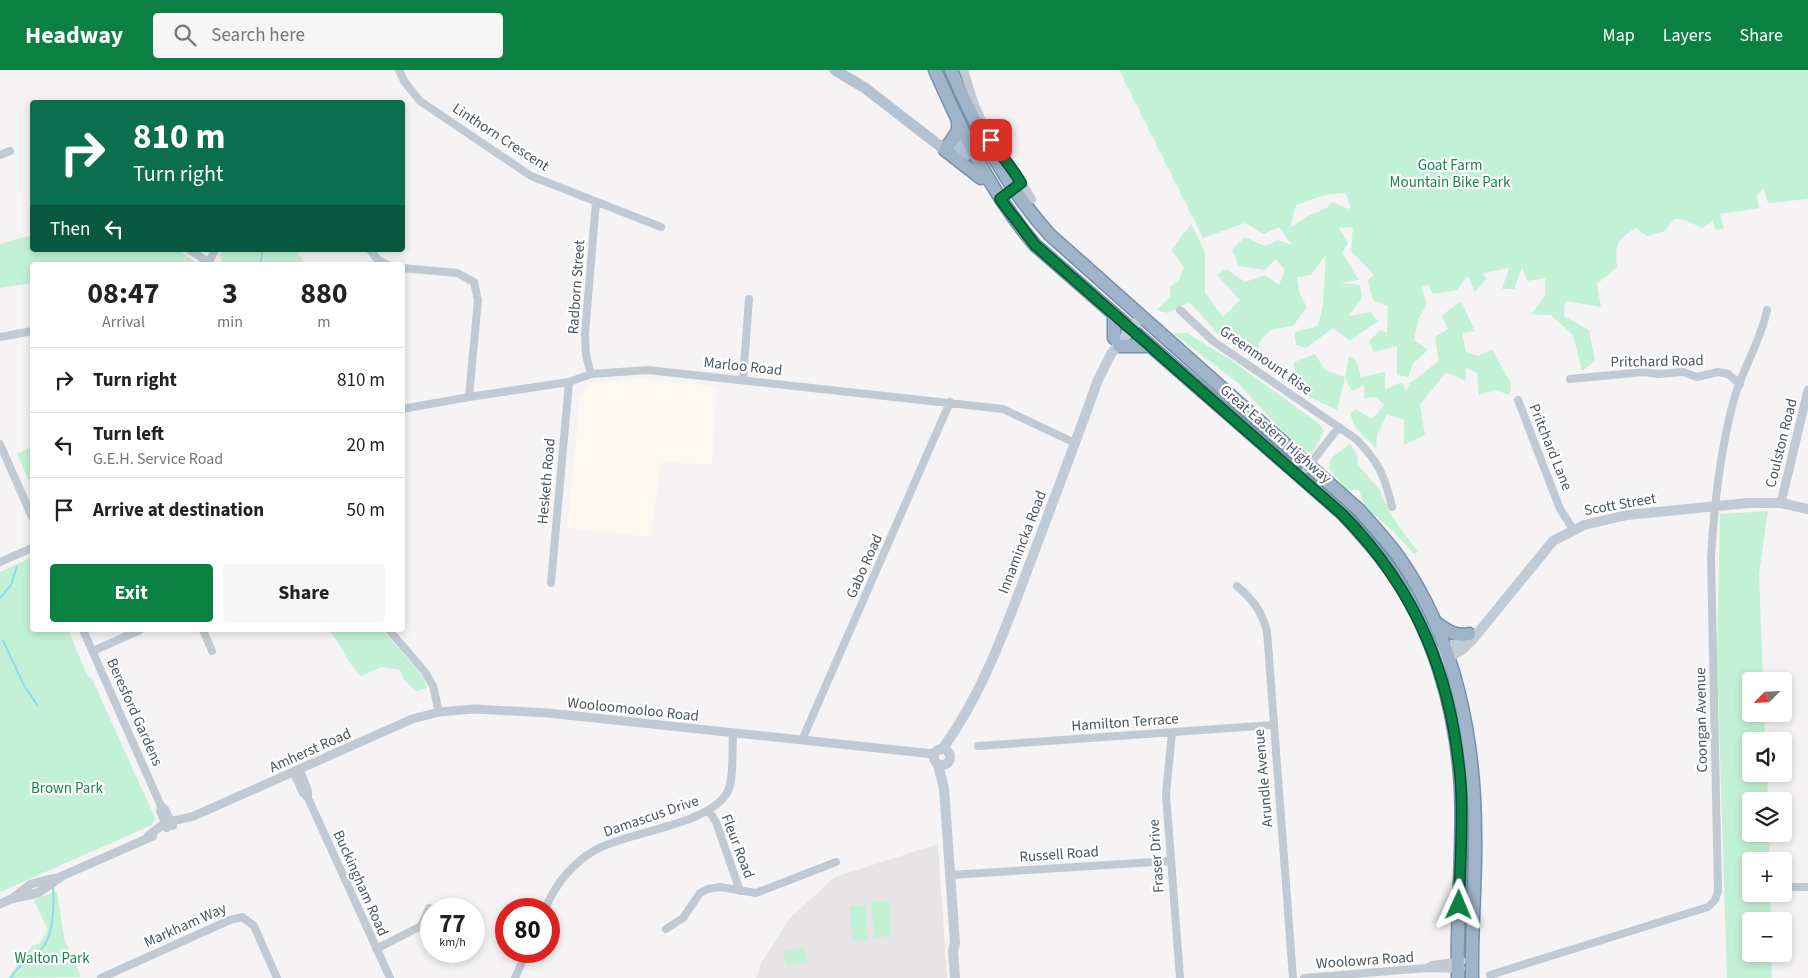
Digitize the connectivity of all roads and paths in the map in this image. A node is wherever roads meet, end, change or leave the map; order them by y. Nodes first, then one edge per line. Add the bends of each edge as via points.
1 (399, 70) edge
2 (835, 70) edge
3 (935, 70) edge
4 (951, 70) edge
5 (964, 70) edge
6 (958, 122) junction
7 (986, 143) junction
8 (971, 149) junction
9 (945, 150) junction
10 (10, 151) dead end
11 (0, 155) edge
12 (1017, 185) junction
13 (997, 196) junction
14 (1032, 199) dead end
15 (596, 202) junction
16 (661, 227) dead end
17 (193, 252) edge
18 (372, 252) edge
19 (208, 262) edge
20 (382, 262) edge
21 (405, 268) edge
22 (749, 298) dead end
23 (1180, 310) dead end
24 (1767, 310) dead end
25 (1138, 315) junction
26 (1114, 316) junction
27 (1128, 328) junction
28 (30, 331) edge
29 (0, 337) edge
30 (1115, 346) junction
31 (1149, 346) junction
32 (591, 374) junction
33 (1570, 379) dead end
34 (743, 380) junction
35 (569, 382) junction
36 (1740, 384) junction
37 (1808, 390) edge
38 (469, 396) junction
39 (1518, 400) dead end
40 (950, 402) junction
41 (405, 409) edge
42 (1339, 427) junction
43 (1075, 443) junction
44 (0, 445) edge
45 (1309, 465) junction
46 (1300, 476) junction
47 (1780, 503) junction
48 (1392, 507) dead end
49 (1714, 508) junction
50 (1808, 509) edge
51 (30, 512) edge
52 (1573, 529) junction
53 (30, 549) edge
54 (0, 562) edge
55 (551, 583) dead end
56 (1237, 586) dead end
57 (1435, 622) junction
58 (1481, 628) junction
59 (84, 632) edge
60 (135, 632) edge
61 (204, 632) edge
62 (391, 632) edge
63 (1469, 634) junction
64 (92, 651) junction
65 (212, 651) dead end
66 (1447, 654) junction
67 (1435, 659) junction
68 (439, 712) junction
69 (1273, 725) junction
70 (1172, 733) junction
71 (733, 734) junction
72 (802, 740) junction
73 (978, 746) dead end
74 (940, 757) junction
75 (297, 772) junction
76 (709, 811) junction
77 (169, 824) junction
78 (1170, 861) junction
79 (836, 862) dead end
80 (950, 875) junction
81 (1792, 887) edge
82 (1808, 887) edge
83 (740, 891) junction
84 (550, 898) edge
85 (0, 904) edge
86 (420, 927) edge
87 (666, 930) dead end
88 (955, 943) junction
89 (376, 950) junction
90 (523, 963) edge
91 (1472, 969) edge
92 (1458, 970) edge
93 (1490, 975) dead end
94 (518, 977) edge
95 (101, 978) edge
96 (277, 978) edge
97 (390, 978) edge
98 (955, 978) edge
99 (961, 978) edge
100 (1180, 978) edge
101 (1293, 978) edge
102 (1304, 978) edge

1 - 15 street, Linthorn Crescent via 420,101 531,176
2 - 9 main road via 865,88
3 - 6 highway, Great Eastern Highway
4 - 7 highway, Great Eastern Highway
5 - 12 street via 991,140 1011,164
6 - 8 highway, Great Eastern Highway
6 - 9 highway via 958,130
7 - 8 main road
7 - 12 highway, Great Eastern Highway
8 - 9 main road via 953,146
8 - 13 highway, Great Eastern Highway
9 - 13 highway via 977,172
10 - 11 street
12 - 13 street
12 - 14 street
12 - 25 highway, Great Eastern Highway via 1029,212 1063,249
13 - 26 highway, Great Eastern Highway via 1035,245
15 - 16 street, Linthorn Crescent
15 - 32 street, Radborn Street via 585,334
17 - 19 street
18 - 20 street
21 - 38 street via 457,273 474,282 478,300
22 - 34 street
23 - 42 street, Greenmount Rise via 1213,341
24 - 36 street, Coongan Avenue via 1764,327
25 - 27 main road, Innamincka Road
25 - 45 highway, Great Eastern Highway
26 - 27 highway, Great Eastern Highway
26 - 30 highway
27 - 30 main road, Innamincka Road
27 - 31 highway, Great Eastern Highway
28 - 29 street
30 - 31 highway
30 - 43 main road, Innamincka Road via 1098,380
31 - 46 highway, Great Eastern Highway
32 - 34 street, Marloo Road via 648,370
32 - 35 street, Marloo Road
33 - 36 street, Pritchard Road via 1644,372 1683,372 1697,377 1718,372 1728,374
34 - 40 street, Marloo Road
35 - 38 street, Marloo Road
35 - 55 street, Hesketh Road
36 - 49 street, Coongan Avenue
37 - 47 street, Coulston Road
38 - 41 street, Marloo Road
39 - 52 street, Pritchard Lane via 1560,509
40 - 43 street, Marloo Road via 1004,409
40 - 72 street, Gabo Road
42 - 45 street
42 - 48 street, Greenmount Rise via 1356,439 1381,469
43 - 74 main road, Innamincka Road via 979,691 953,736 954,741
44 - 51 street
45 - 46 street
45 - 57 highway, Great Eastern Highway via 1359,510 1390,545 1414,580
46 - 67 highway, Great Eastern Highway via 1360,532 1390,569
47 - 49 main road, Scott Street
47 - 50 main road, Scott Street
49 - 52 main road, Scott Street via 1627,515
49 - 93 street, Coongan Avenue via 1711,558 1718,891 1715,900 1708,907
52 - 58 main road, Scott Street via 1553,542
53 - 54 street
56 - 69 street, Arundle Avenue via 1255,602 1267,631
57 - 63 highway via 1460,636
57 - 66 highway, Great Eastern Highway
58 - 63 main road, Scott Street
58 - 66 main road, Scott Street via 1473,640
59 - 64 street, Beresford Gardens
60 - 64 street
61 - 65 street
62 - 68 street via 425,672 433,686
63 - 66 main road, Scott Street
64 - 77 street, Beresford Gardens via 161,806 160,811
66 - 67 main road, Scott Street
66 - 91 highway, Great Eastern Highway via 1464,718 1472,777 1475,833
67 - 92 highway, Great Eastern Highway via 1450,711 1461,790
68 - 71 street, Wooloomooloo Road via 489,709
68 - 75 street, Amherst Road via 402,724
69 - 70 street, Hamilton Terrace
69 - 101 street, Arundle Avenue
70 - 73 street, Hamilton Terrace
70 - 78 street, Fraser Drive via 1166,777
71 - 72 street, Wooloomooloo Road
71 - 76 street, Damascus Drive via 728,791
72 - 74 street, Wooloomooloo Road
74 - 80 main road, Innamincka Road via 947,780 944,788
75 - 77 street, Amherst Road
75 - 89 street, Buckingham Road via 302,793 308,798
76 - 83 street, Fleur Road via 716,822
76 - 84 street, Damascus Drive via 598,849 573,866
77 - 85 street via 62,876 31,884
78 - 80 street, Russell Road
78 - 100 street, Fraser Drive
79 - 83 street via 756,893
80 - 88 main road, Innamincka Road
81 - 82 street
83 - 87 street via 720,887 700,893 683,918
86 - 89 street
88 - 98 main road, Innamincka Road
88 - 99 main road, Innamincka Road via 959,951
89 - 97 street, Buckingham Road
90 - 94 street
91 - 92 street, Woolowra Road
92 - 102 street, Woolowra Road via 1427,968
95 - 96 street, Markham Way via 242,917 254,926

